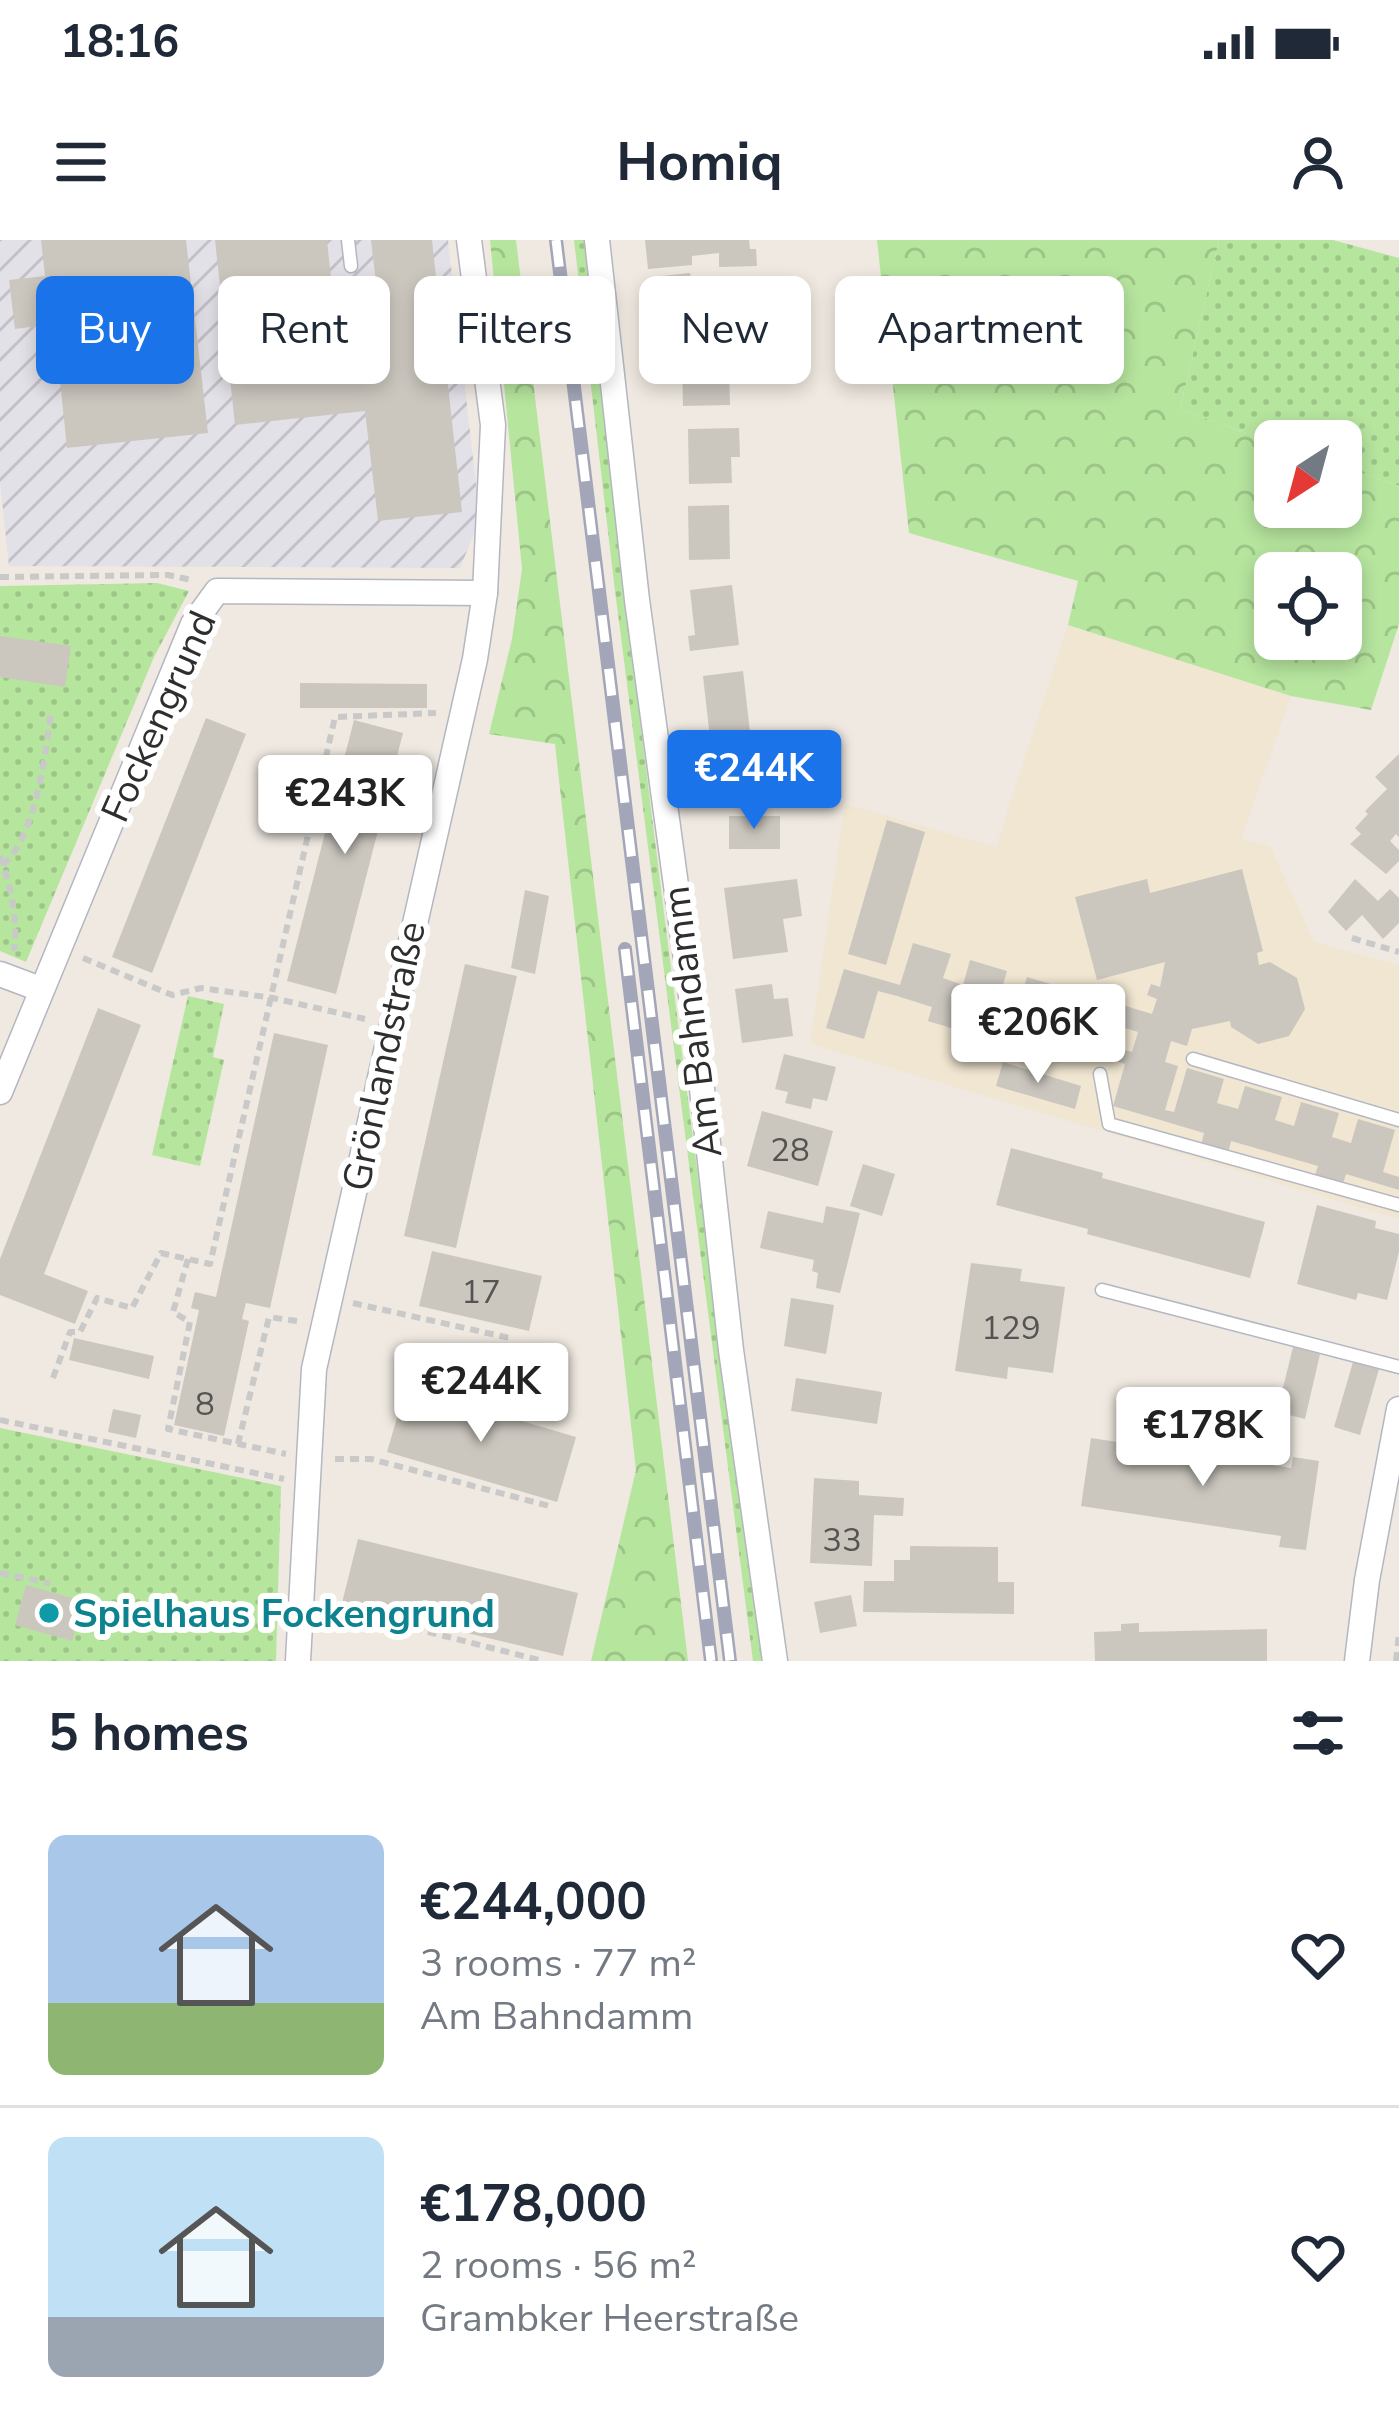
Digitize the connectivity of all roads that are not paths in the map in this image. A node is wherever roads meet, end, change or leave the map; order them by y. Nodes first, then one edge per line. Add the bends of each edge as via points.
1 (348, 240) edge
2 (469, 240) edge
3 (597, 240) edge
4 (351, 266) dead end
5 (485, 593) junction
6 (5, 976) edge
7 (40, 989) junction
8 (1193, 1059) dead end
9 (1100, 1074) dead end
10 (0, 1092) edge
11 (1399, 1120) edge
12 (1399, 1204) edge
13 (1102, 1290) dead end
14 (1399, 1367) edge
15 (1399, 1409) edge
16 (298, 1661) edge
17 (776, 1661) edge
18 (1357, 1661) edge

1 - 4 lane
2 - 5 street, Grönlandstraße via 493,425
3 - 17 street, Am Bahndamm
5 - 7 street, Fockengrund via 217,591 193,624
5 - 16 street, Grönlandstraße via 314,1369
6 - 7 street
7 - 10 street, Fockengrund
8 - 11 lane
9 - 12 lane via 1109,1124
13 - 14 lane
15 - 18 street

